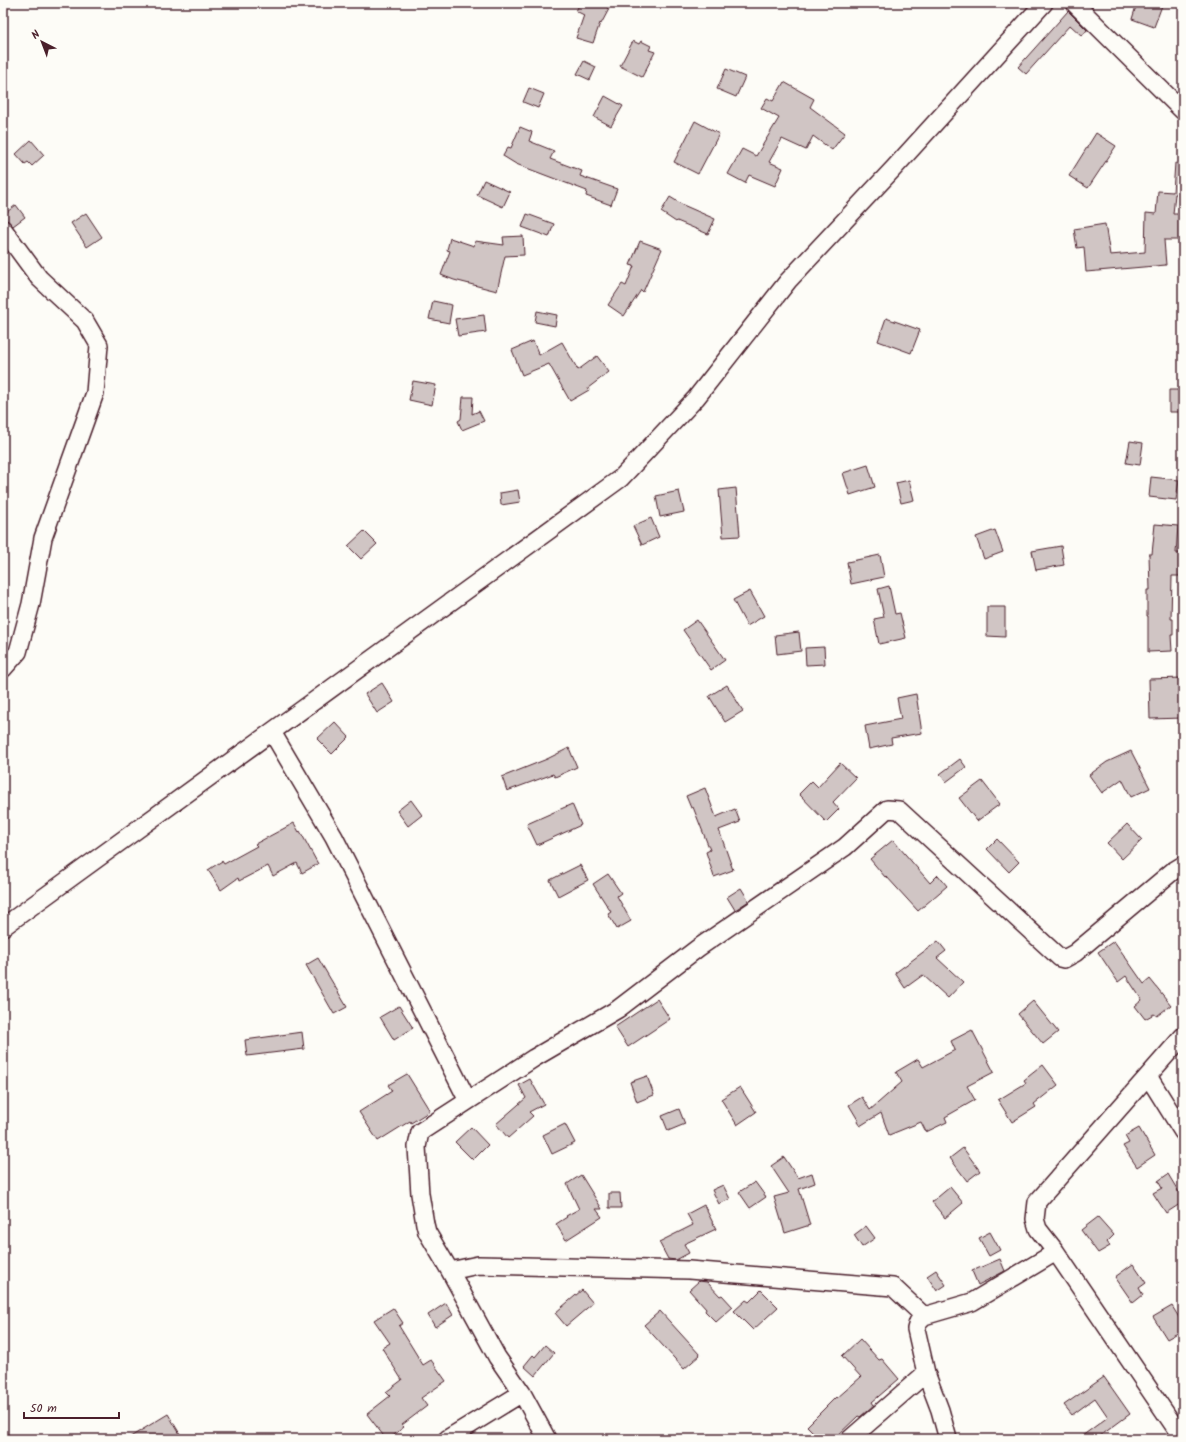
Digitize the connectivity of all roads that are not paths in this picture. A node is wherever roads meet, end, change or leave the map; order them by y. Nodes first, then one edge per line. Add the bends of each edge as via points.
1 (1044, 3) edge
2 (1075, 3) edge
3 (1183, 111) edge
4 (3, 229) edge
5 (3, 669) edge
6 (272, 732) junction
7 (1183, 865) edge
8 (3, 927) edge
9 (1183, 1036) edge
10 (1148, 1076) junction
11 (468, 1101) junction
12 (1183, 1132) edge
13 (1056, 1252) junction
14 (450, 1271) junction
15 (924, 1316) junction
16 (926, 1373) junction
17 (522, 1393) junction
18 (447, 1439) edge
19 (547, 1439) edge
20 (850, 1439) edge
21 (948, 1439) edge
22 (1183, 1439) edge

1 - 6 street via 788,281 696,398 621,478
2 - 3 street
4 - 5 street via 39,278 86,321 99,344 95,393 43,538 32,604 18,652
6 - 8 street
6 - 11 street via 334,837
7 - 11 street via 1075,953 1064,959 899,810 887,809 845,847 698,948 618,1009 534,1058
9 - 10 street
10 - 12 street
10 - 13 street via 1037,1202 1035,1219 1038,1228
11 - 14 street via 420,1132 417,1147 420,1194 427,1232
13 - 15 street via 972,1302
13 - 22 street
14 - 15 street via 478,1265 689,1270 893,1287
14 - 17 street via 497,1357
15 - 16 street via 916,1328
16 - 20 street
16 - 21 street
17 - 18 street
17 - 19 street

